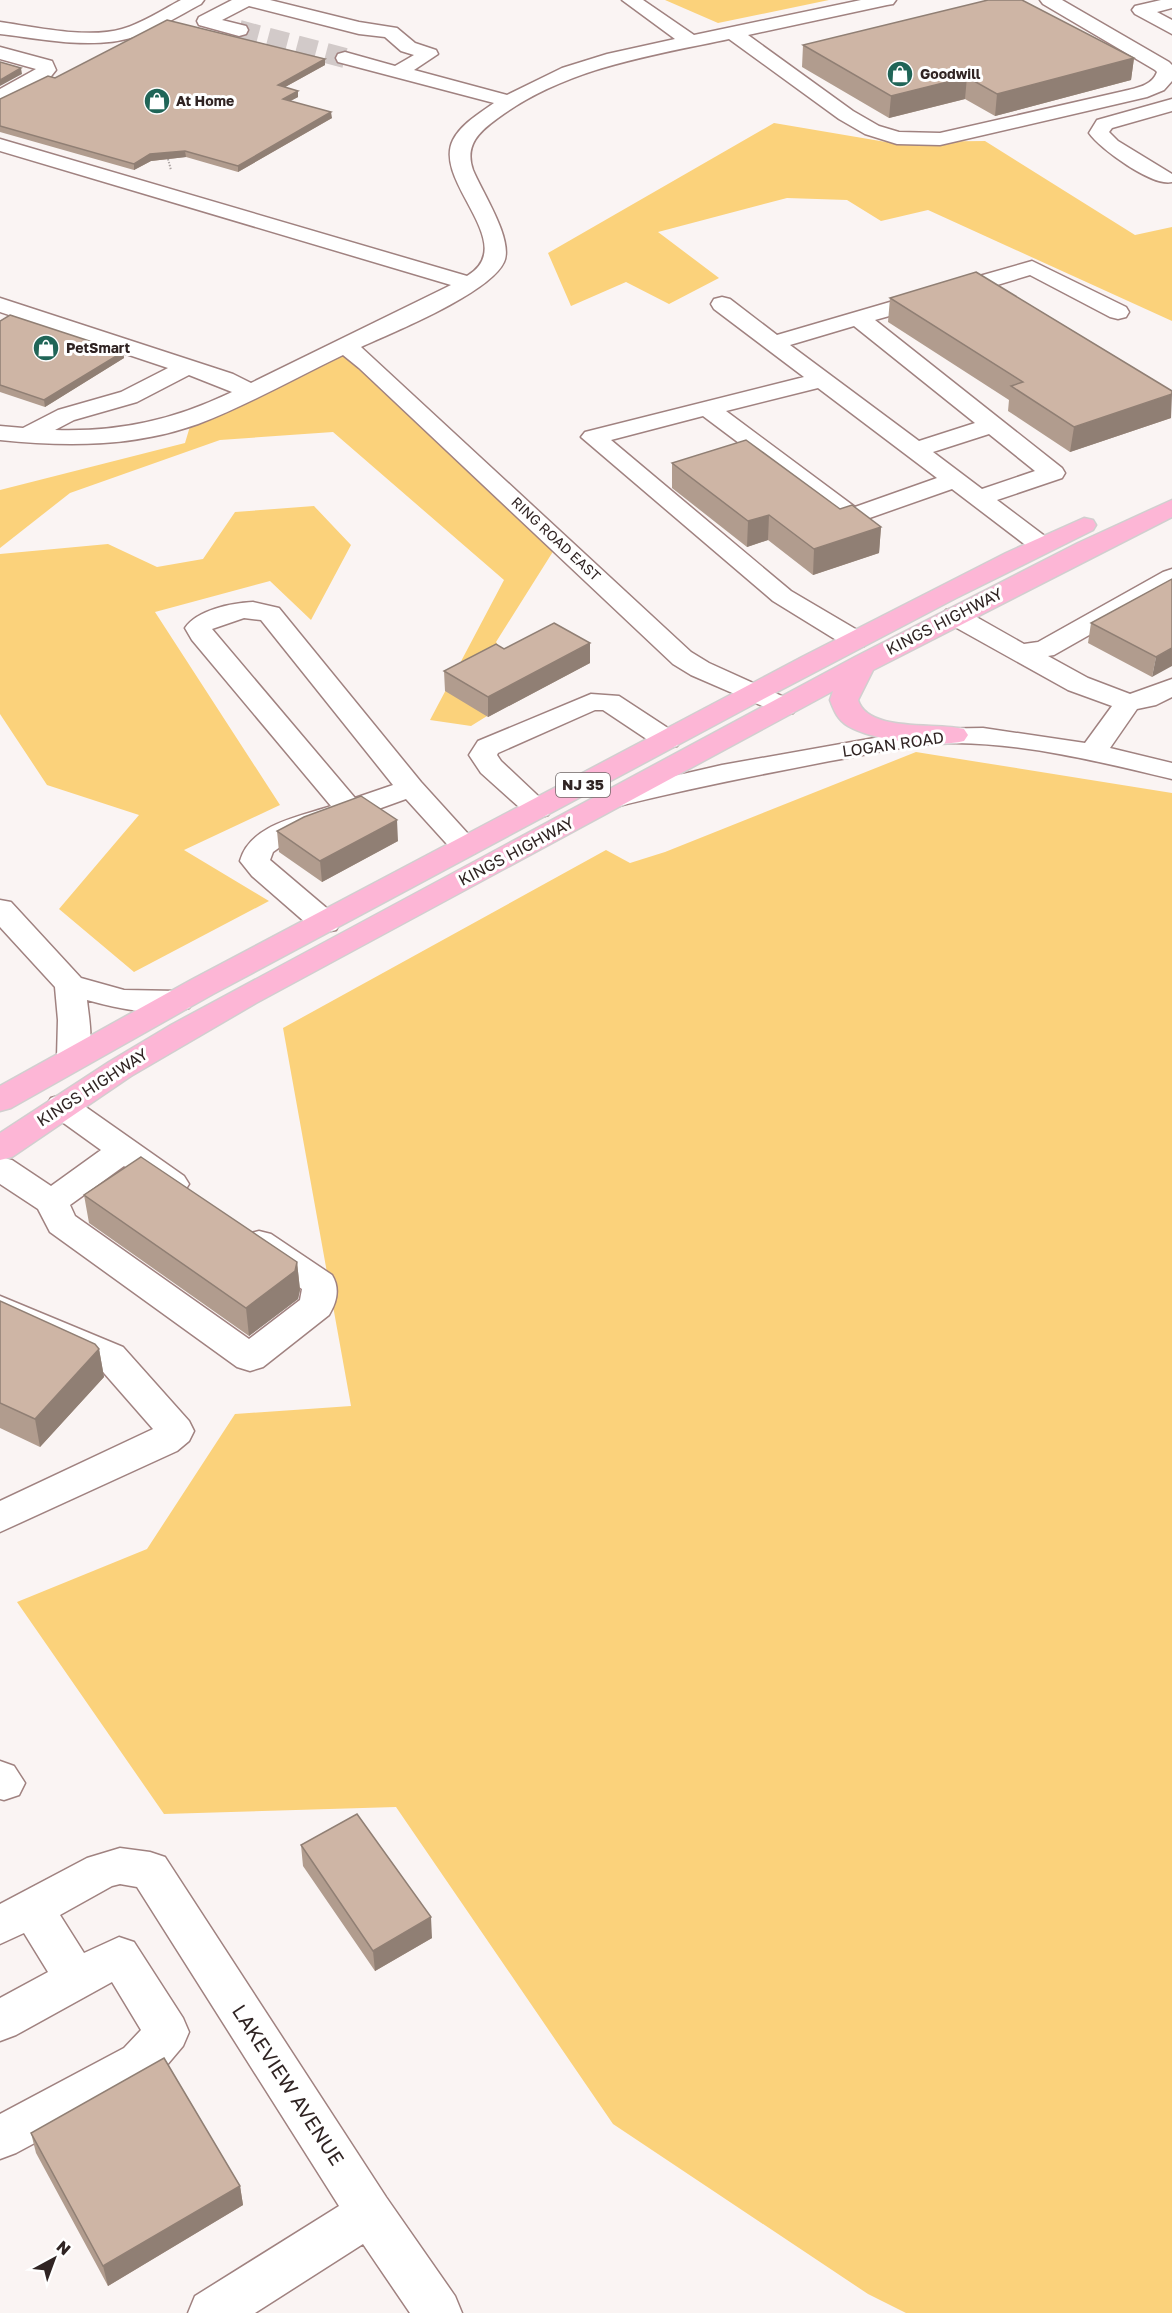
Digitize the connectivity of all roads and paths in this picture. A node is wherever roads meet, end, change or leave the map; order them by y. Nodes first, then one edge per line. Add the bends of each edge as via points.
1 (195, 0) edge
2 (247, 0) edge
3 (631, 0) edge
4 (887, 0) edge
5 (1049, 0) edge
6 (1172, 3) edge
7 (1133, 5) edge
8 (0, 28) edge
9 (1172, 28) edge
10 (239, 30) tunnel mouth
11 (733, 33) junction
12 (691, 42) junction
13 (789, 52) dead end
14 (0, 53) edge
15 (766, 57) junction
16 (345, 58) tunnel mouth
17 (398, 72) junction
18 (0, 97) edge
19 (510, 100) junction
20 (1172, 105) edge
21 (0, 145) edge
22 (168, 159) edge
23 (171, 170) dead end
24 (1166, 178) dead end
25 (984, 282) junction
26 (470, 284) junction
27 (1004, 294) edge
28 (722, 304) dead end
29 (0, 305) edge
30 (1118, 312) dead end
31 (858, 318) junction
32 (772, 343) junction
33 (345, 346) junction
34 (186, 367) junction
35 (821, 380) junction
36 (249, 391) junction
37 (707, 408) junction
38 (993, 425) junction
39 (0, 433) edge
40 (27, 436) junction
41 (915, 450) junction
42 (954, 480) junction
43 (979, 498) junction
44 (1172, 502) edge
45 (1041, 545) junction
46 (1172, 577) edge
47 (955, 616) junction
48 (859, 651) junction
49 (1020, 652) junction
50 (1172, 687) edge
51 (756, 693) junction
52 (1128, 703) junction
53 (783, 707) junction
54 (954, 735) junction
55 (667, 740) junction
56 (1092, 753) junction
57 (1172, 771) edge
58 (411, 788) junction
59 (615, 798) junction
60 (348, 808) junction
61 (538, 809) junction
62 (465, 847) junction
63 (0, 909) edge
64 (325, 923) junction
65 (70, 986) junction
66 (178, 1001) junction
67 (73, 1057) junction
68 (0, 1100) edge
69 (62, 1106) junction
70 (0, 1149) edge
71 (123, 1151) junction
72 (0, 1168) edge
73 (51, 1202) junction
74 (202, 1204) edge
75 (231, 1224) edge
76 (0, 1309) edge
77 (0, 1517) edge
78 (16, 1917) edge
79 (76, 1979) junction
80 (0, 2021) edge
81 (0, 2138) edge
82 (370, 2213) junction
83 (212, 2313) edge
84 (438, 2313) edge

1 - 8 street via 112,36
2 - 10 street via 206,21
2 - 17 street via 358,28 390,32 408,46 429,54
3 - 12 street
4 - 11 street
5 - 15 street via 1162,66 1167,71 1165,80 1158,87 1128,96 940,139 919,140 872,130
6 - 7 street
7 - 9 street
11 - 12 street
11 - 15 street
12 - 19 street via 589,65
13 - 15 street
14 - 18 street via 37,62 45,65 46,70
16 - 17 street
17 - 19 street
19 - 26 street via 476,124 460,150 462,167 496,249 490,269
20 - 24 street via 1104,124 1099,133 1111,145
21 - 26 street
22 - 23 path
25 - 27 street
25 - 30 street via 1032,267
25 - 31 street
26 - 33 street
28 - 32 street
29 - 34 street
31 - 32 street
31 - 38 street
32 - 35 street
33 - 36 street
33 - 51 street, RING ROAD EAST via 682,658
34 - 36 street
34 - 40 street via 129,397 66,414
35 - 37 street
35 - 41 street
36 - 40 street via 189,418 139,432 78,438
37 - 42 street via 852,516
37 - 48 street via 593,437 782,596
38 - 41 street
38 - 43 street via 1053,473
39 - 40 street
41 - 42 street
42 - 43 street
43 - 45 street
44 - 45 main road, KINGS HIGHWAY / NJ 35
44 - 47 main road, KINGS HIGHWAY / NJ 35
45 - 48 main road, KINGS HIGHWAY / NJ 35
46 - 49 street via 1045,649
47 - 48 main road, KINGS HIGHWAY / NJ 35
47 - 49 street
48 - 51 main road, KINGS HIGHWAY / NJ 35
48 - 53 main road, KINGS HIGHWAY / NJ 35
48 - 54 main road via 844,698 851,716 876,728
49 - 52 street via 1078,684
50 - 52 street
51 - 53 street, RING ROAD EAST
51 - 55 main road, KINGS HIGHWAY / NJ 35
52 - 56 street
53 - 59 main road, KINGS HIGHWAY / NJ 35
54 - 56 street, LOGAN ROAD
54 - 59 street, LOGAN ROAD via 730,770
55 - 61 main road, KINGS HIGHWAY / NJ 35
55 - 61 street via 609,702 591,702 488,747 483,755 491,767
56 - 57 street, LOGAN ROAD
58 - 60 street
58 - 60 street via 270,614 251,608 201,624 201,634
58 - 62 street
59 - 69 main road, KINGS HIGHWAY / NJ 35 via 183,1031
60 - 64 street via 272,838 256,855 255,861 262,870
61 - 62 main road, KINGS HIGHWAY / NJ 35
62 - 64 main road, KINGS HIGHWAY / NJ 35
63 - 65 street
64 - 66 main road, KINGS HIGHWAY / NJ 35
65 - 66 street via 124,1000
65 - 67 street
66 - 67 main road, KINGS HIGHWAY / NJ 35
67 - 68 main road, KINGS HIGHWAY / NJ 35
69 - 70 main road, KINGS HIGHWAY / NJ 35
69 - 71 street
71 - 73 street
71 - 74 street
72 - 73 street
73 - 75 street via 63,1224 250,1358 317,1306 320,1284
76 - 77 street via 110,1356 176,1431 164,1441
78 - 79 street
78 - 82 street, LAKEVIEW AVENUE via 102,1871 120,1866 150,1870
79 - 80 street
79 - 81 street via 119,1956 167,2032 140,2063
82 - 83 street
82 - 84 street, LAKEVIEW AVENUE

